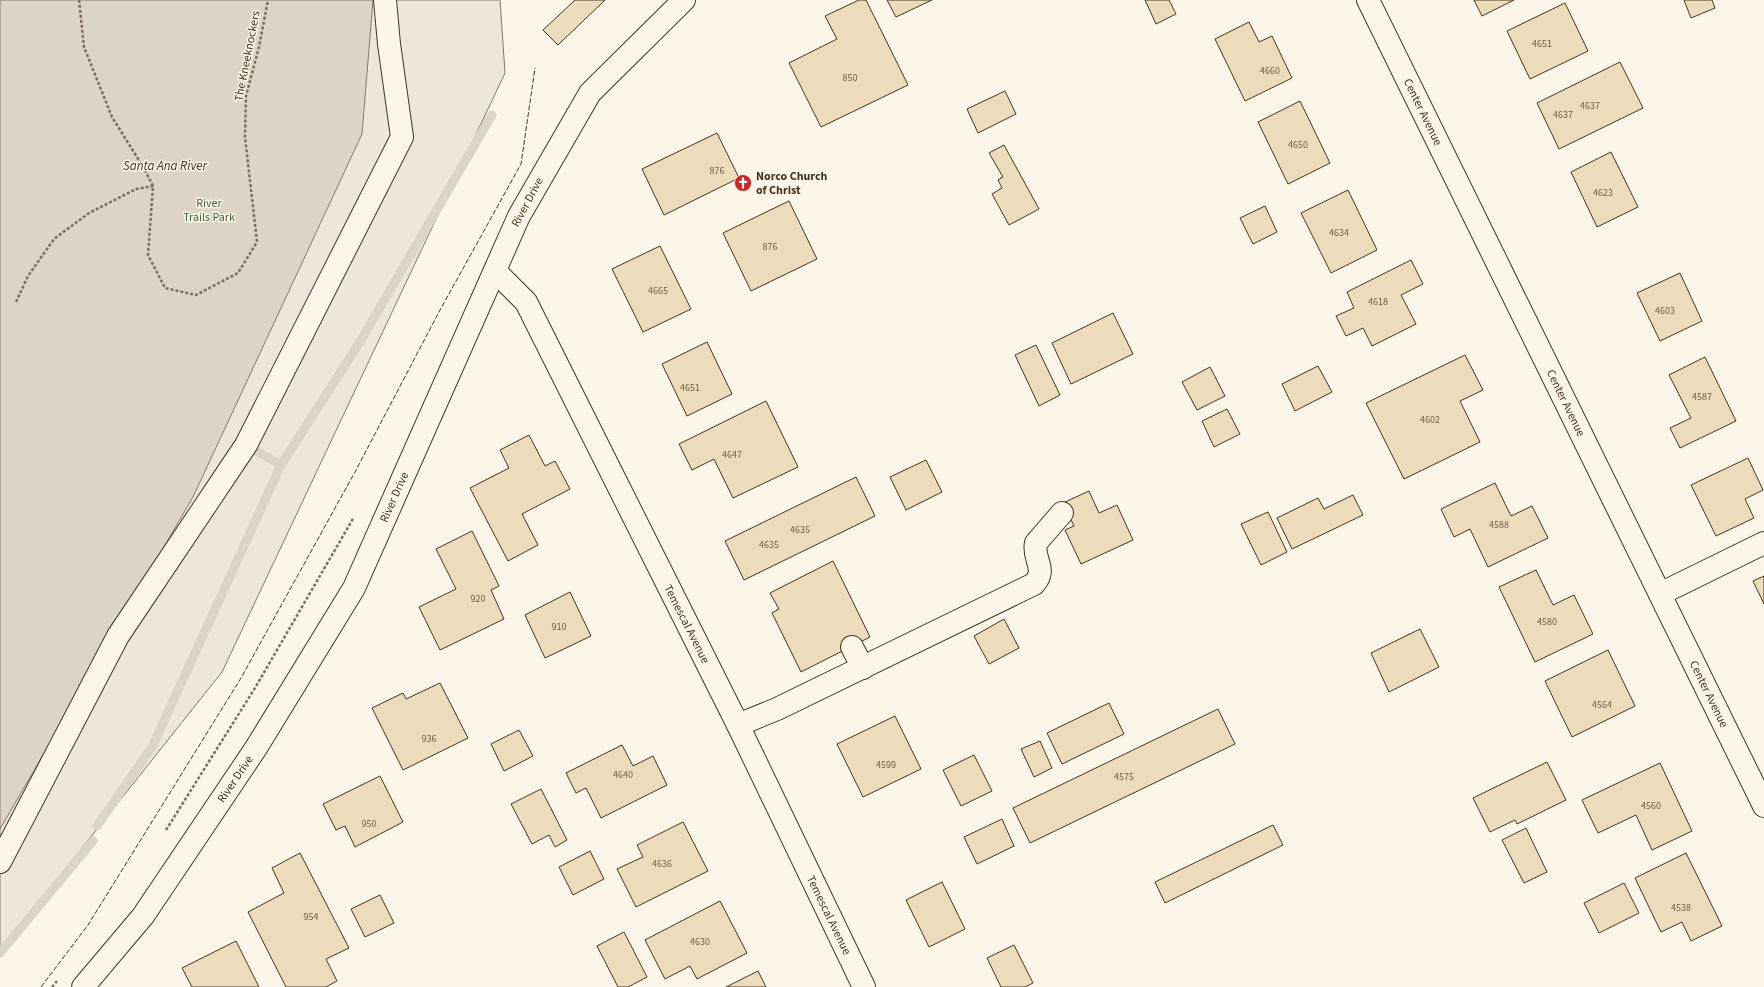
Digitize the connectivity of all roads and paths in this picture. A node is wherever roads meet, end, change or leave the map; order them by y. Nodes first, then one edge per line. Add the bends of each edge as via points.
1 (79, 0) edge
2 (268, 0) edge
3 (385, 0) edge
4 (684, 0) edge
5 (1368, 0) edge
6 (153, 186) junction
7 (495, 271) junction
8 (16, 302) dead end
9 (358, 510) dead end
10 (1062, 513) dead end
11 (1764, 543) edge
12 (1660, 594) junction
13 (852, 647) dead end
14 (863, 668) junction
15 (738, 725) junction
16 (1764, 806) edge
17 (164, 834) dead end
18 (0, 862) edge
19 (62, 974) dead end
20 (52, 987) edge
21 (82, 987) edge
22 (864, 987) edge

1 - 6 path via 84,47 112,117
2 - 6 path, The Kneeknockers via 246,96 245,137 257,242 238,273 196,295 165,288 148,255
3 - 18 street via 402,136 246,445 118,636
4 - 7 street, River Drive via 590,93 519,216
5 - 12 street, Center Avenue
6 - 8 path via 136,190 89,213 54,239 28,276
7 - 15 street, Temescal Avenue via 526,302
7 - 21 street, River Drive via 354,588 256,748 151,904
9 - 17 path via 255,688
10 - 14 street via 1036,543 1041,573 1034,584
11 - 12 street
12 - 16 street, Center Avenue
13 - 14 street
14 - 15 street
15 - 22 street, Temescal Avenue
19 - 20 path

